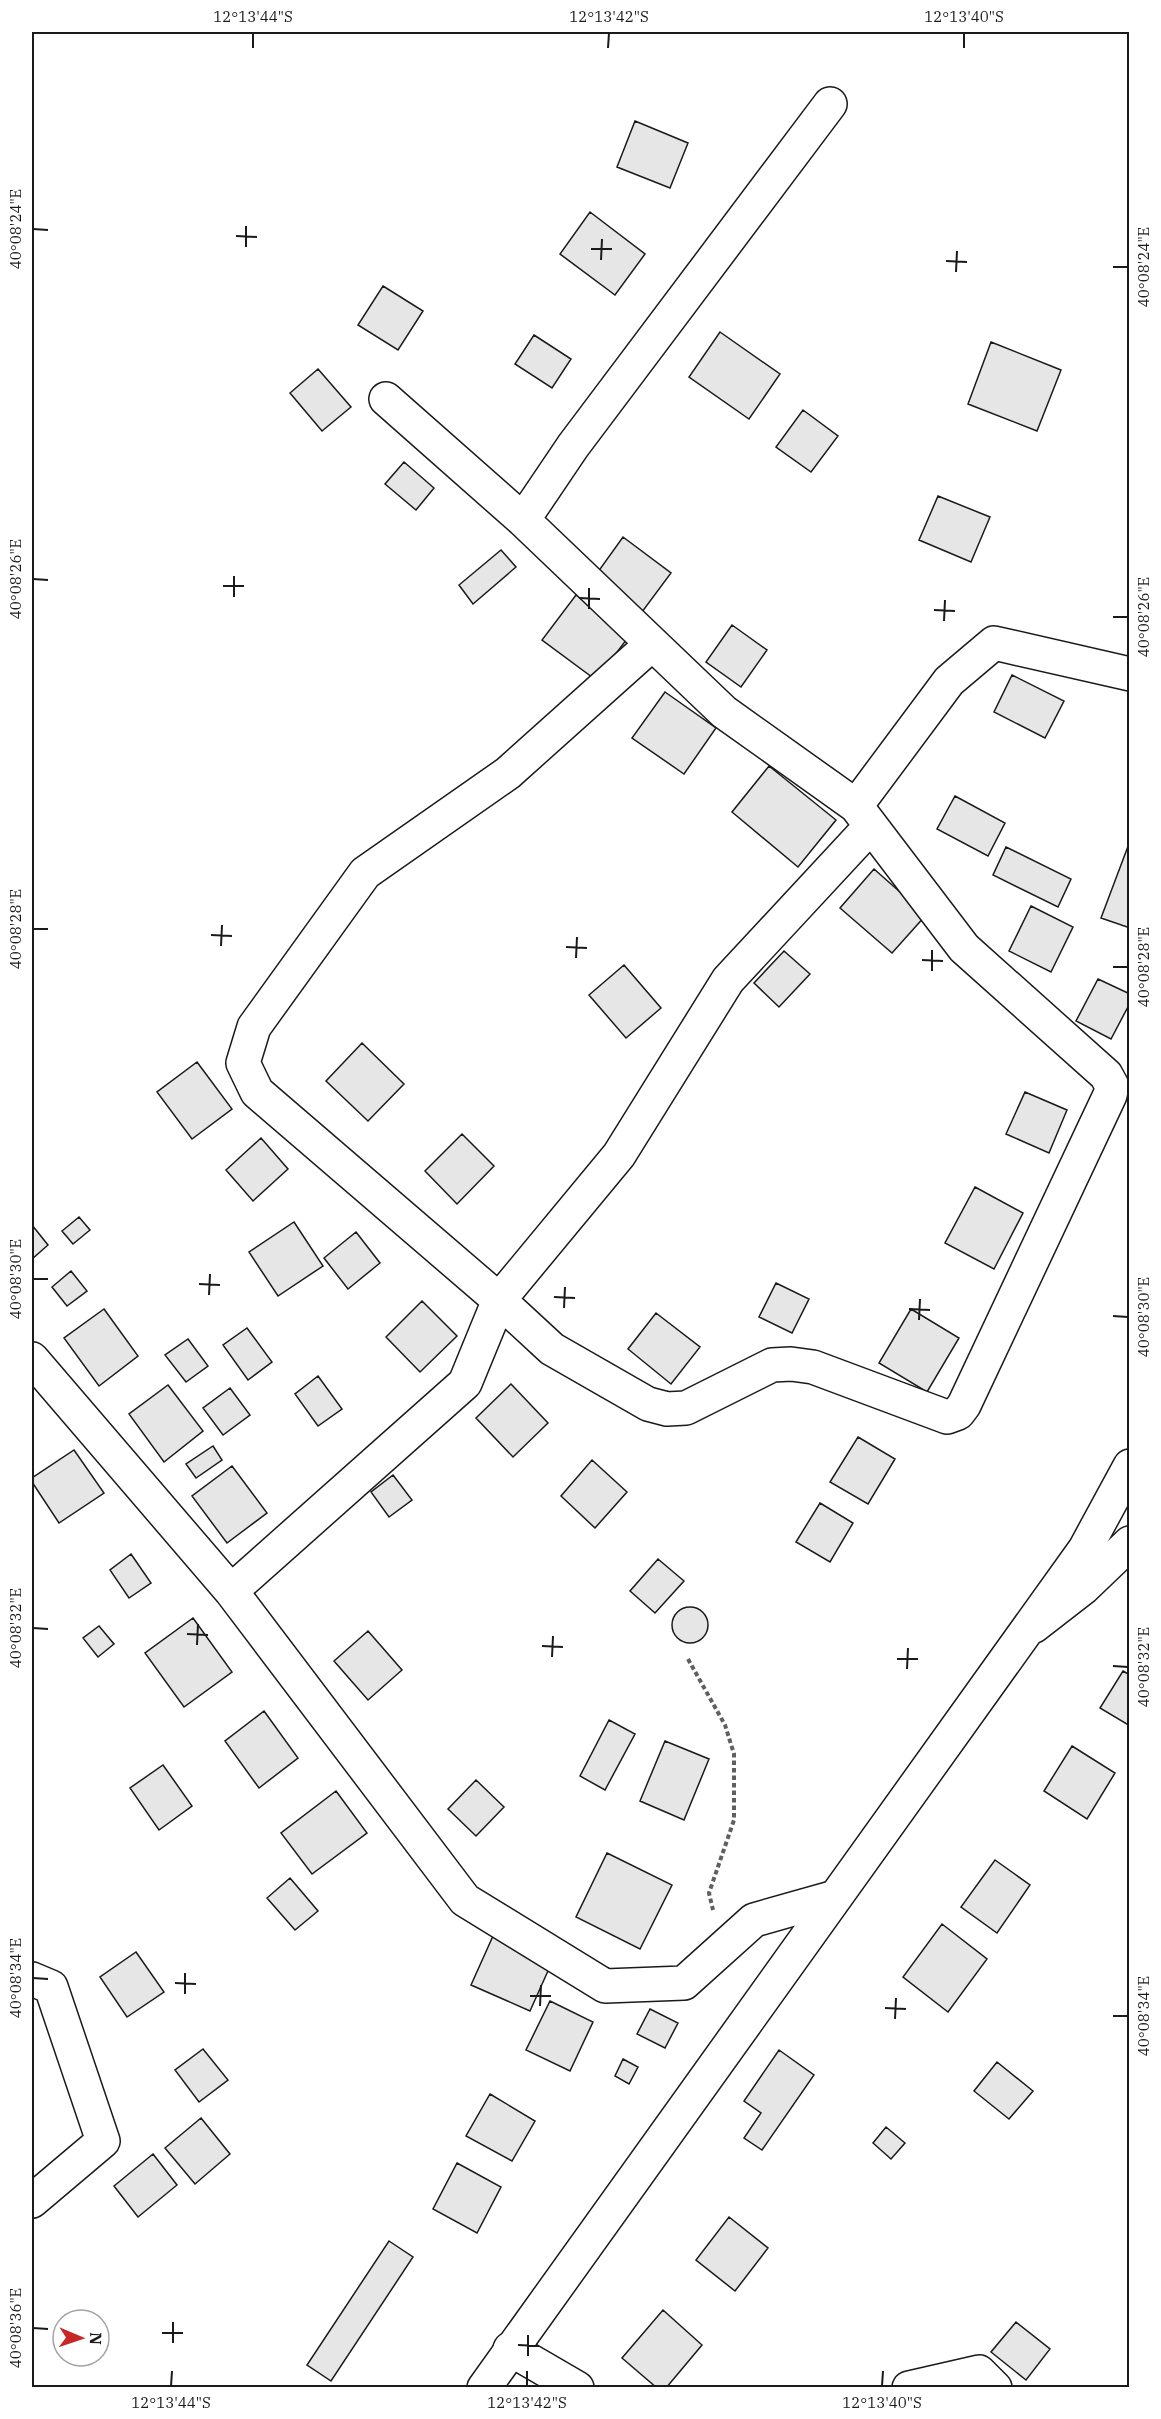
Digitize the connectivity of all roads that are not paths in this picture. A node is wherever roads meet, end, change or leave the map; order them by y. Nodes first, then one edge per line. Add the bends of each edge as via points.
1 (830, 104) dead end
2 (386, 399) dead end
3 (523, 520) junction
4 (652, 644) junction
5 (1130, 674) edge
6 (864, 816) junction
7 (499, 1300) junction
8 (32, 1359) edge
9 (1130, 1466) edge
10 (1130, 1543) edge
11 (231, 1591) junction
12 (1023, 1635) junction
13 (835, 1897) junction
14 (32, 1979) edge
15 (32, 2201) edge
16 (510, 2349) junction
17 (484, 2388) edge
18 (577, 2388) edge
19 (909, 2388) edge
20 (995, 2388) edge

1 - 3 street via 573,446
2 - 3 street
3 - 4 street
4 - 6 street via 724,712
4 - 7 street via 508,774 365,873 254,1027 243,1063 257,1092
5 - 6 street via 994,643 949,681
6 - 7 street via 728,980 619,1155
6 - 7 street via 964,948 1106,1075 1112,1086 958,1413 947,1417 813,1367 791,1364 772,1365 686,1408 667,1409 648,1404 552,1349
7 - 11 street via 465,1383
8 - 11 street
9 - 12 street via 1086,1549
10 - 12 street via 1083,1588
11 - 13 street via 465,1900 605,1986 684,1983 754,1920
12 - 13 street
13 - 16 street
14 - 15 street via 51,1987 103,2141
16 - 17 street
16 - 18 street
19 - 20 street via 979,2372

